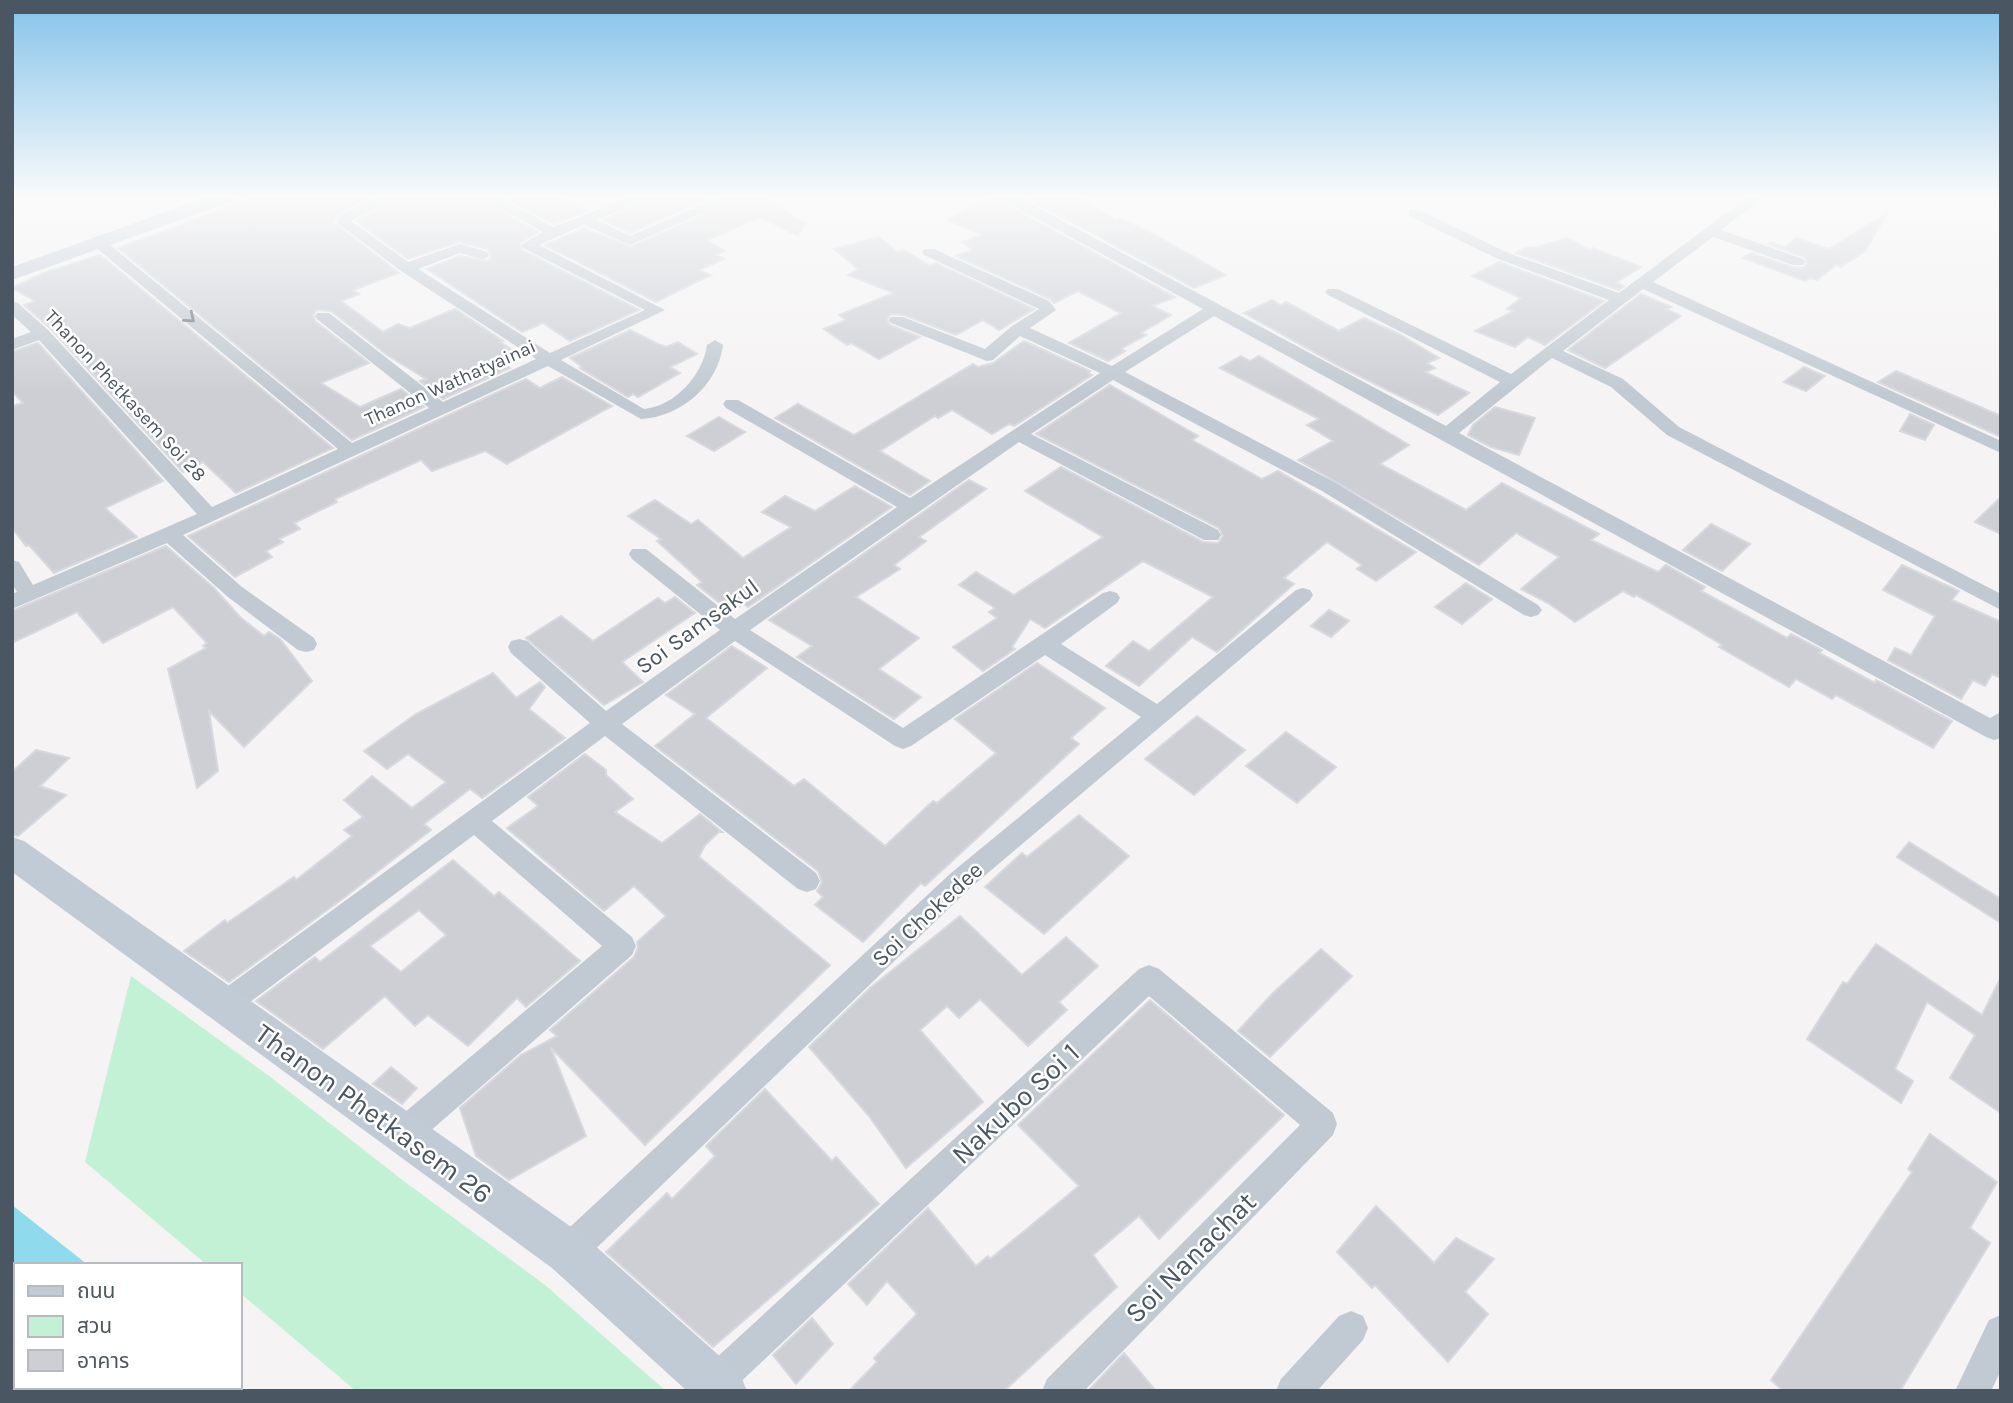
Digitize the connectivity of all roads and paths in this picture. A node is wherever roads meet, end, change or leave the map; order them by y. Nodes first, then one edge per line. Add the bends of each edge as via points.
1 (47, 261) edge
2 (121, 261) edge
3 (397, 261) edge
4 (424, 261) edge
5 (561, 261) edge
6 (950, 261) edge
7 (1126, 261) edge
8 (1519, 261) edge
9 (1673, 261) edge
10 (406, 268) junction
11 (12, 274) edge
12 (1644, 284) junction
13 (1333, 292) dead end
14 (1623, 300) junction
15 (12, 306) edge
16 (1214, 309) junction
17 (323, 316) dead end
18 (897, 320) dead end
19 (1018, 329) junction
20 (42, 333) junction
21 (12, 345) edge
22 (715, 345) dead end
23 (1552, 352) junction
24 (549, 360) junction
25 (1111, 372) junction
26 (1512, 381) junction
27 (732, 404) dead end
28 (441, 409) junction
29 (1447, 434) junction
30 (1017, 435) junction
31 (2001, 448) edge
32 (350, 450) junction
33 (909, 506) junction
34 (208, 514) junction
35 (169, 534) junction
36 (1211, 535) dead end
37 (639, 554) dead end
38 (12, 568) edge
39 (1303, 595) dead end
40 (1110, 598) dead end
41 (21, 599) edge
42 (2001, 603) edge
43 (1531, 610) dead end
44 (735, 630) junction
45 (306, 644) dead end
46 (1045, 644) junction
47 (519, 646) dead end
48 (1158, 716) junction
49 (2001, 721) edge
50 (607, 725) junction
51 (475, 821) junction
52 (12, 852) edge
53 (807, 881) dead end
54 (224, 1005) junction
55 (1322, 1124) joint
56 (402, 1135) junction
57 (568, 1252) junction
58 (1351, 1328) dead end
59 (2001, 1332) edge
60 (719, 1386) edge
61 (1059, 1391) edge
62 (1293, 1391) edge
63 (1972, 1391) edge

1 - 11 street
2 -> 32 street
3 - 10 street
4 - 10 street
5 - 24 street, Thanon Wathatyainai via 657,310
6 - 19 street via 1048,310
7 - 16 street
8 - 14 street
9 - 12 street
10 - 24 street
12 - 14 street
12 - 31 street
13 - 26 street
14 - 23 street
15 - 20 street, Thanon Phetkasem Soi 28
16 - 25 street, Soi Samsakul
16 - 29 street
17 - 28 street
18 - 19 street via 987,356
19 - 25 street
20 - 21 street
20 - 34 street, Thanon Phetkasem Soi 28
22 - 24 street via 712,363 695,388 666,408 646,415
23 - 26 street
23 - 42 street via 1617,383 1673,431
24 - 28 street, Thanon Wathatyainai
25 - 30 street, Soi Samsakul
25 - 43 street via 1329,487
26 - 29 street
27 - 33 street
28 - 32 street, Thanon Wathatyainai
29 - 49 street via 1994,731
30 - 33 street, Soi Samsakul
30 - 36 street
32 - 34 street, Thanon Wathatyainai
33 - 44 street, Soi Samsakul
34 - 35 street, Thanon Wathatyainai
35 - 41 street, Thanon Wathatyainai
35 - 45 street via 235,592
37 - 44 street
38 - 41 street
39 - 48 street, Soi Chokedee
40 - 46 street
44 - 46 street via 903,740
44 - 50 street, Soi Samsakul
46 - 48 street
47 - 50 street
48 - 57 street, Soi Chokedee via 960,881
50 - 51 street, Soi Samsakul
50 - 53 street
51 - 54 street, Soi Samsakul
51 - 56 street via 622,946
52 - 54 street, Thanon Phetkasem 26
54 - 56 street, Thanon Phetkasem 26
55 - 60 street, Nakubo Soi 1 via 1149,978
55 - 61 street, Soi Nanachat
56 - 57 street, Thanon Phetkasem 26
57 - 60 street, Thanon Phetkasem 26
58 - 62 street
59 - 63 street

